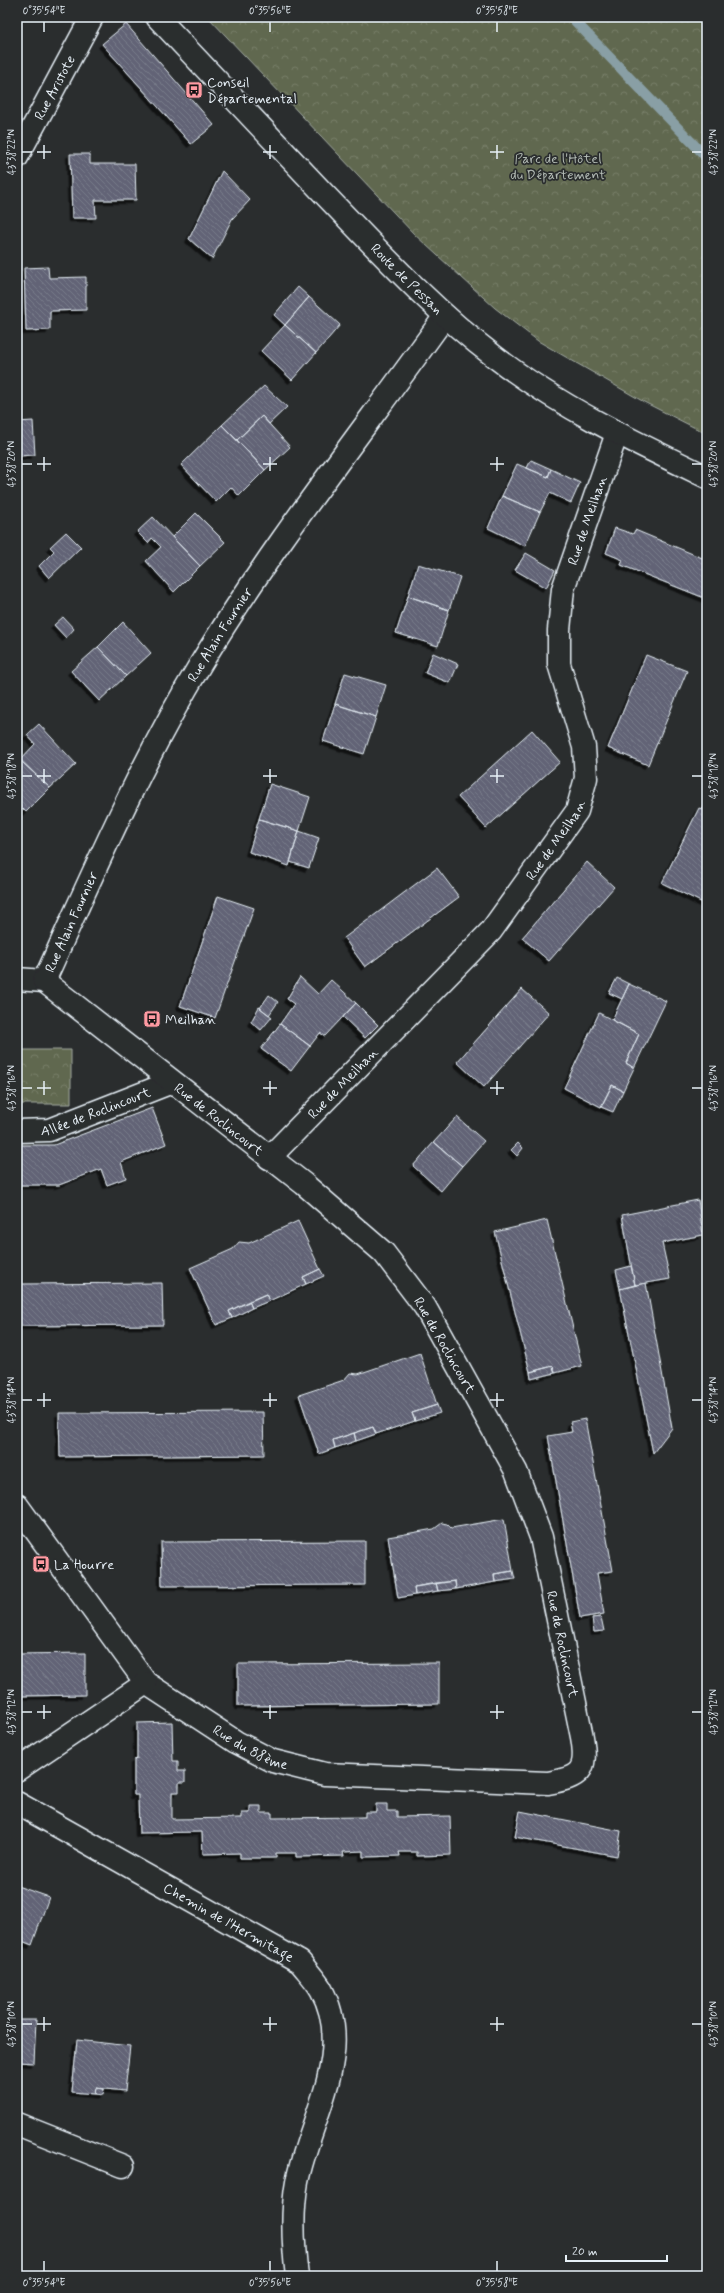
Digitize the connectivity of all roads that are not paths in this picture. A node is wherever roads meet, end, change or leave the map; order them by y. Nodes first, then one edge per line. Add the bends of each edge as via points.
1 (92, 17) edge
2 (157, 17) edge
3 (17, 157) edge
4 (445, 316) junction
5 (617, 433) junction
6 (707, 477) edge
7 (17, 979) edge
8 (44, 981) junction
9 (172, 1082) junction
10 (17, 1131) edge
11 (270, 1158) junction
12 (17, 1505) edge
13 (146, 1684) junction
14 (582, 1768) joint
15 (17, 1770) edge
16 (17, 1803) edge
17 (17, 2124) edge
18 (123, 2166) dead end
19 (297, 2276) edge

1 - 3 street, Rue Aristote
2 - 4 street, Route de Pessan via 388,260
4 - 5 street, Route de Pessan via 496,358 543,391
4 - 8 street, Rue Alain Fournier via 267,563 200,665 134,785
5 - 6 street, Route de Pessan
5 - 11 street, Rue de Meilhan via 563,589 559,630 560,664 584,755 586,778 577,811 490,931
7 - 8 street
8 - 9 street, Rue de Roclincourt
9 - 10 street, Allée de Roclincourt via 49,1130
9 - 11 street, Rue de Roclincourt
11 - 14 street, Rue de Roclincourt via 384,1253 425,1307 516,1471 541,1537 586,1756
12 - 13 street, Rue du 88ème
13 - 14 street, Rue du 88ème via 236,1742 273,1761 324,1774 548,1783 571,1779
13 - 15 street
16 - 19 street, Chemin de l'Hermitage via 300,1962 321,1989 333,2026 334,2060 297,2182 292,2240
17 - 18 street

